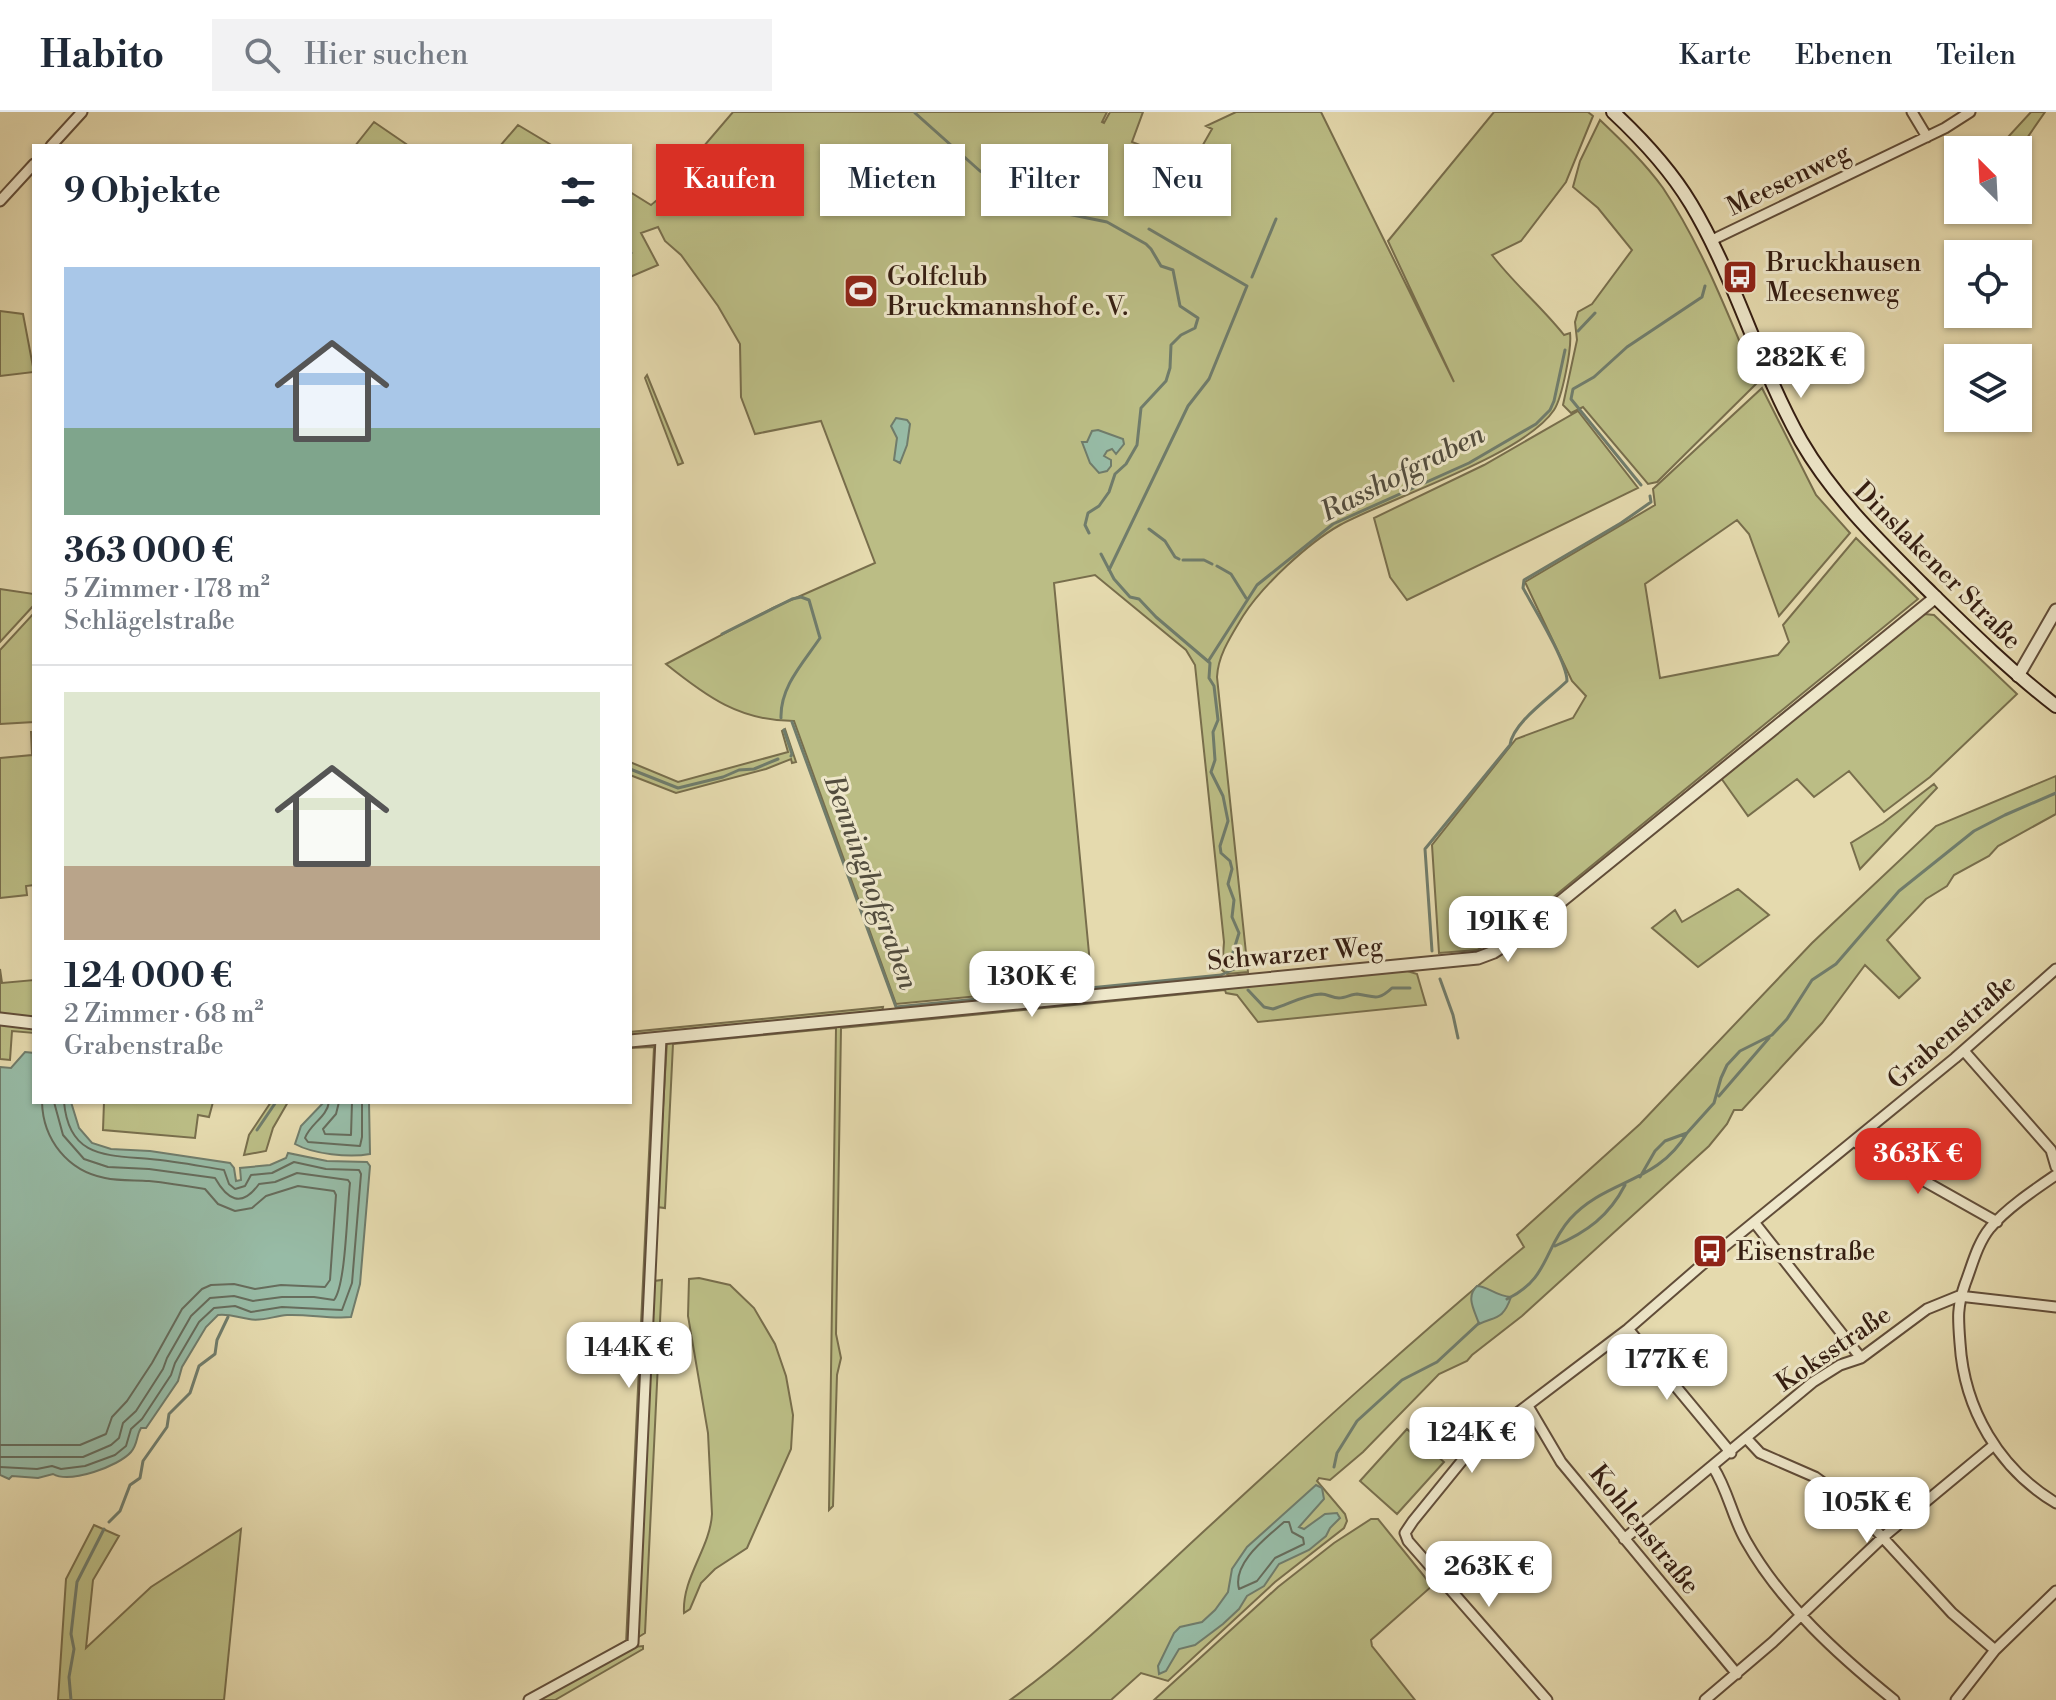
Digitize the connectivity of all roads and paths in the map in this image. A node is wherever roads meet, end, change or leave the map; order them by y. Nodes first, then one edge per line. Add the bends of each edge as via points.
1 (82, 112) edge
2 (1613, 112) edge
3 (1912, 112) edge
4 (1970, 112) edge
5 (1927, 137) junction
6 (53, 144) edge
7 (32, 166) edge
8 (0, 201) edge
9 (1710, 241) junction
10 (1936, 597) junction
11 (2056, 610) edge
12 (2018, 676) junction
13 (2056, 706) edge
14 (2056, 969) edge
15 (0, 1019) edge
16 (32, 1023) edge
17 (661, 1038) junction
18 (632, 1041) edge
19 (1964, 1051) junction
20 (1855, 1142) junction
21 (2056, 1167) edge
22 (2056, 1175) edge
23 (1754, 1222) junction
24 (1997, 1222) junction
25 (1959, 1296) junction
26 (2056, 1307) edge
27 (1628, 1329) junction
28 (1861, 1358) junction
29 (1528, 1406) junction
30 (1747, 1439) junction
31 (1994, 1445) junction
32 (1731, 1453) junction
33 (1713, 1467) junction
34 (2056, 1503) edge
35 (1882, 1538) junction
36 (1624, 1539) junction
37 (2056, 1591) edge
38 (1801, 1615) junction
39 (1995, 1650) junction
40 (1737, 1674) junction
41 (529, 1700) edge
42 (1547, 1700) edge
43 (1705, 1700) edge
44 (1894, 1700) edge
45 (1956, 1700) edge

1 - 6 street
2 - 9 main road, Dinslakener Straße via 1649,146 1692,205
3 - 5 street
4 - 5 street, Meesenweg
5 - 9 street, Meesenweg
7 - 8 street
9 - 10 main road, Dinslakener Straße via 1813,461 1864,526
10 - 12 main road, Dinslakener Straße
10 - 17 street, Schwarzer Weg via 1517,937 1478,958
11 - 12 street
12 - 13 main road, Dinslakener Straße
14 - 19 street, Grabenstraße
15 - 16 street
17 - 18 street, Schwarzer Weg
17 - 41 street via 633,1643
19 - 20 street, Grabenstraße
19 - 21 street via 2051,1150
20 - 23 street, Grabenstraße
20 - 24 street
22 - 24 street
23 - 27 street, Grabenstraße
23 - 28 street
24 - 25 street
25 - 26 street
25 - 28 street, Koksstraße via 1927,1309
25 - 31 street via 1966,1387
27 - 29 street, Grabenstraße
27 - 32 street
28 - 30 street, Koksstraße via 1813,1382
29 - 36 street, Kohlenstraße via 1561,1462
29 - 42 street, Grabenstraße via 1474,1446 1405,1533
30 - 32 street, Koksstraße
30 - 35 street via 1760,1453 1815,1477 1839,1494
31 - 34 street via 2037,1492
31 - 35 street
32 - 33 street, Koksstraße
33 - 36 street, Koksstraße
33 - 38 street via 1744,1537 1768,1577
35 - 38 street
35 - 39 street
36 - 40 street, Kohlenstraße
37 - 39 street
38 - 40 street
38 - 44 street
39 - 45 street
40 - 43 street

